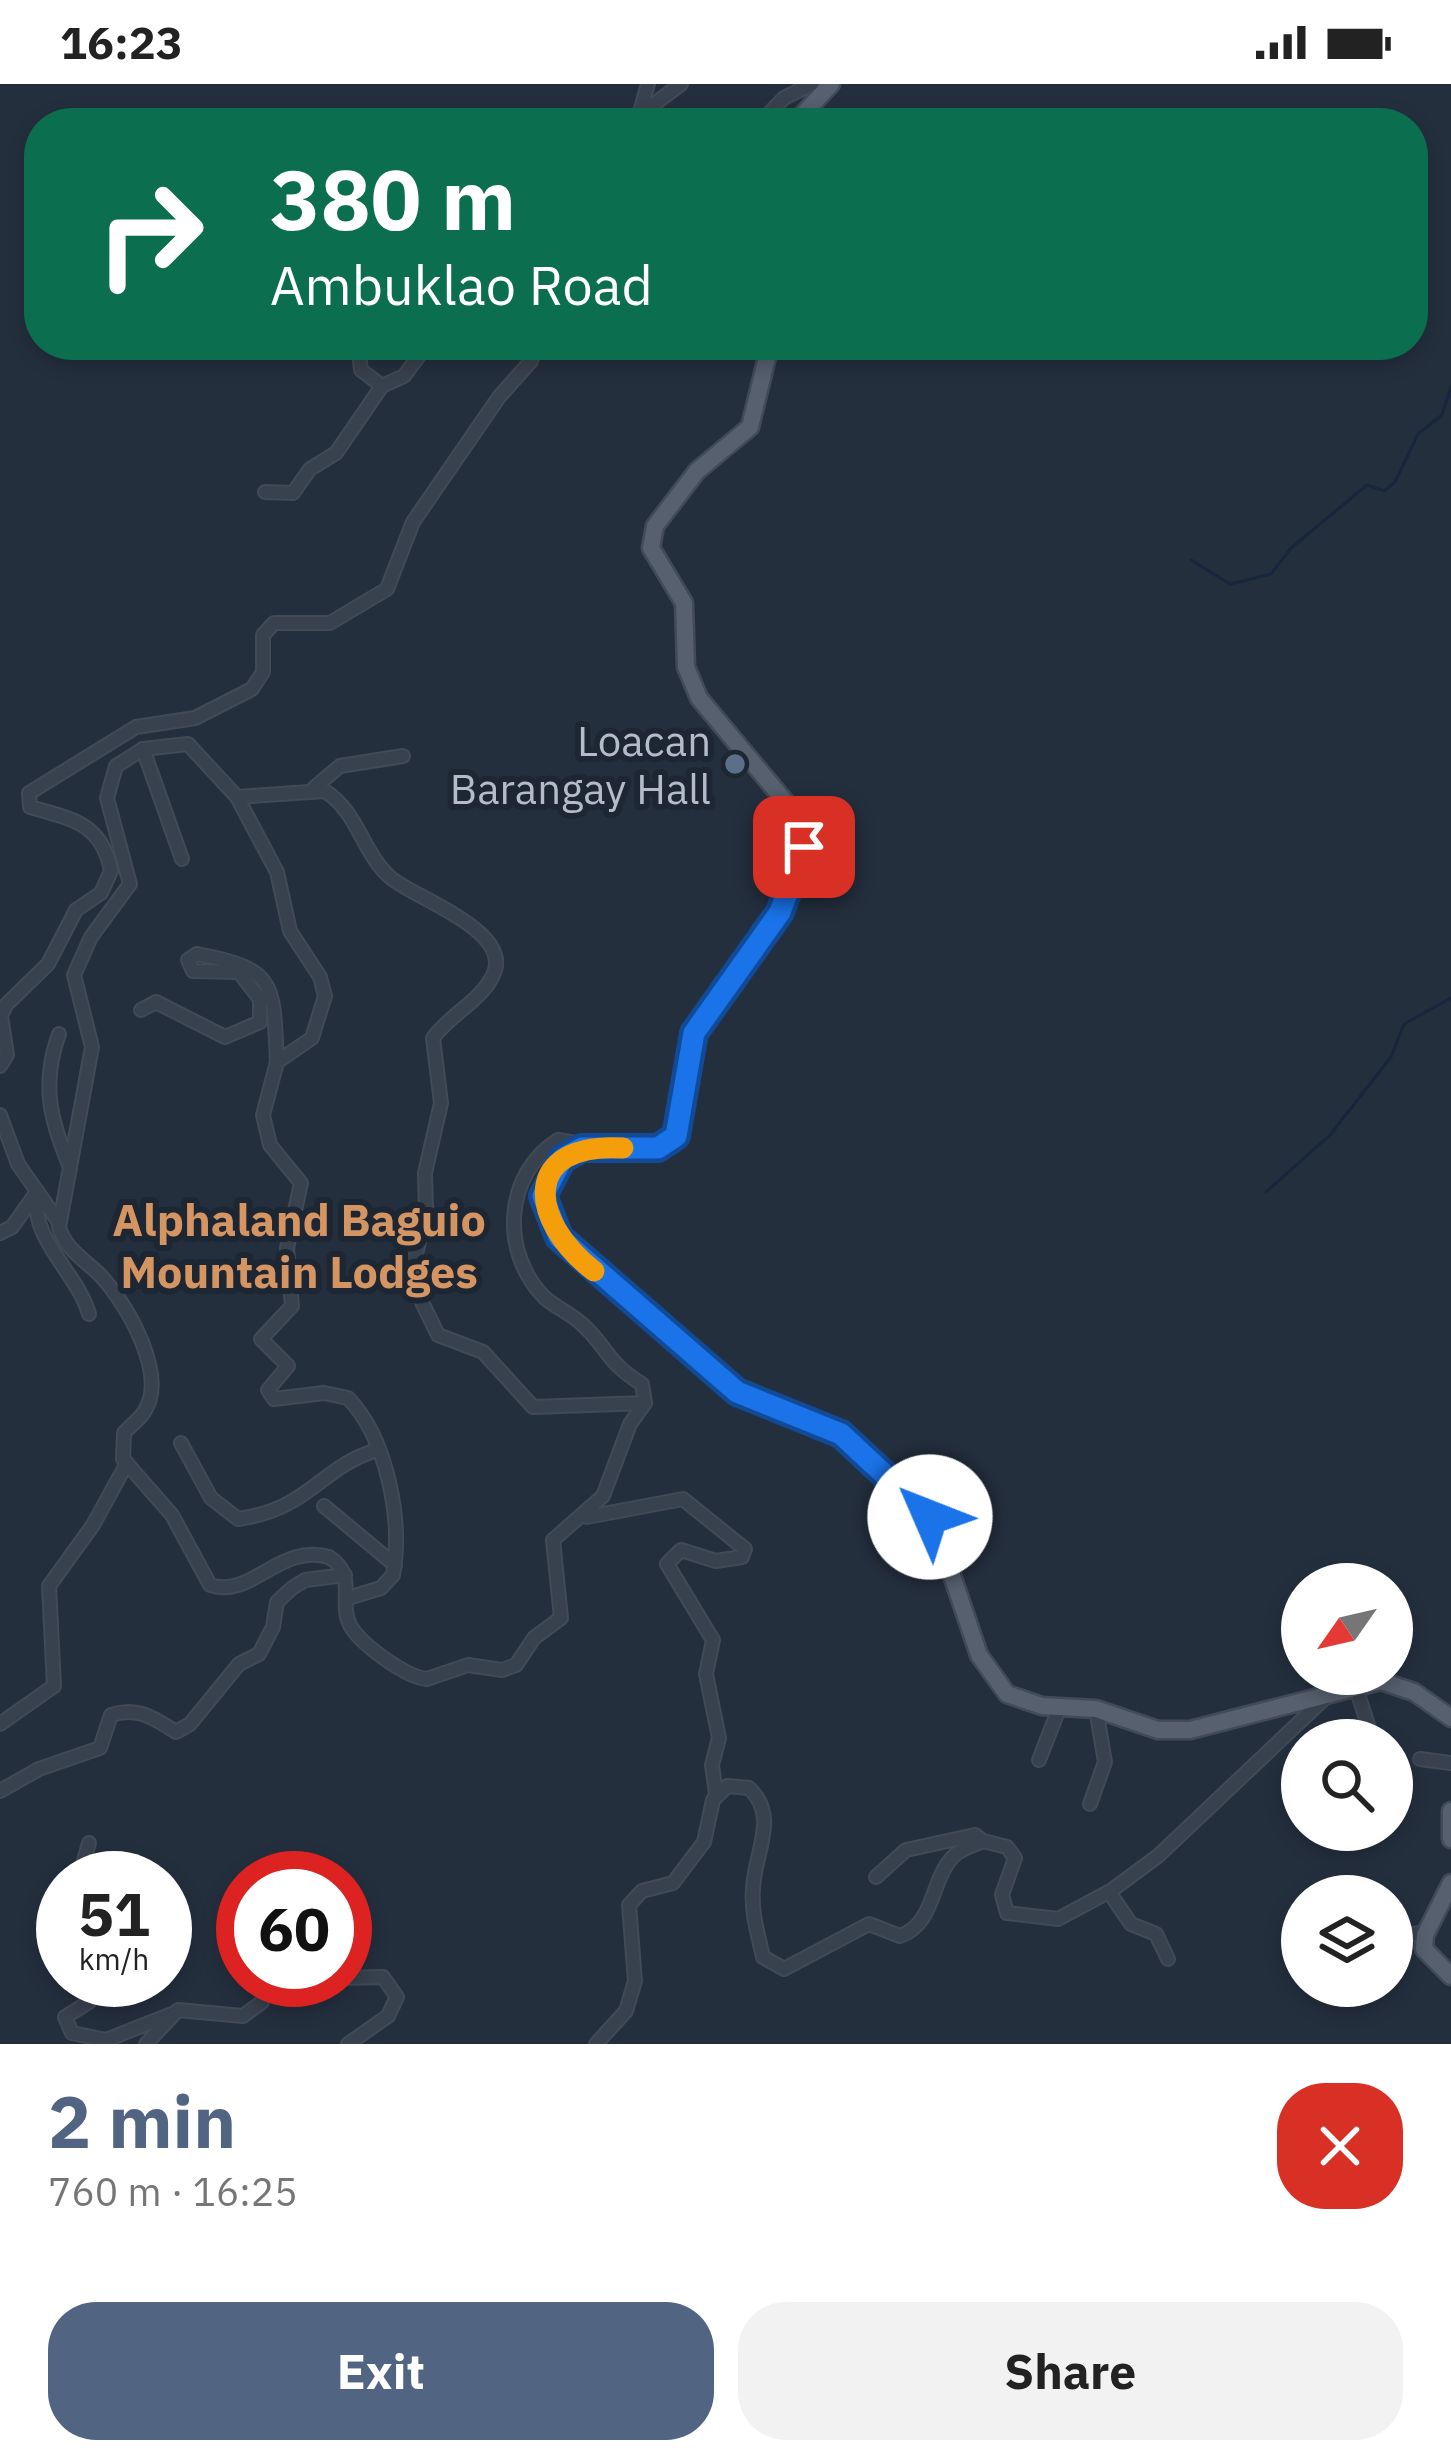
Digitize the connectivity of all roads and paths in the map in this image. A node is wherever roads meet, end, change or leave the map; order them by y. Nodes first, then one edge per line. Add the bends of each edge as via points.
1 (681, 84) edge
2 (812, 84) edge
3 (830, 84) edge
4 (649, 108) edge
5 (774, 108) edge
6 (808, 108) edge
7 (360, 360) edge
8 (416, 360) edge
9 (531, 360) edge
10 (766, 360) edge
11 (382, 386) junction
12 (265, 492) dead end
13 (143, 749) junction
14 (403, 756) dead end
15 (314, 788) junction
16 (237, 797) junction
17 (182, 859) dead end
18 (141, 1010) dead end
19 (58, 1034) dead end
20 (277, 1062) junction
21 (0, 1066) edge
22 (0, 1114) edge
23 (595, 1147) junction
24 (71, 1168) junction
25 (37, 1191) junction
26 (59, 1222) junction
27 (0, 1233) edge
28 (89, 1314) dead end
29 (626, 1403) junction
30 (645, 1403) junction
31 (630, 1424) junction
32 (181, 1443) dead end
33 (377, 1450) junction
34 (127, 1463) junction
35 (324, 1506) dead end
36 (584, 1518) junction
37 (395, 1565) junction
38 (345, 1575) junction
39 (348, 1598) junction
40 (1323, 1695) edge
41 (1329, 1695) edge
42 (1413, 1695) edge
43 (1060, 1706) junction
44 (1096, 1709) junction
45 (1451, 1718) edge
46 (0, 1724) edge
47 (1420, 1759) dead end
48 (1039, 1760) dead end
49 (1451, 1763) edge
50 (0, 1791) edge
51 (716, 1796) junction
52 (1090, 1804) dead end
53 (1451, 1811) edge
54 (1451, 1839) edge
55 (983, 1840) junction
56 (89, 1844) dead end
57 (87, 1851) edge
58 (876, 1877) dead end
59 (1451, 1883) edge
60 (1109, 1892) junction
61 (1426, 1933) junction
62 (1413, 1934) edge
63 (1168, 1959) dead end
64 (1451, 1976) edge
65 (372, 1977) edge
66 (81, 2007) edge
67 (255, 2007) edge
68 (172, 2014) junction
69 (146, 2044) edge
70 (348, 2044) edge
71 (596, 2044) edge

1 - 4 street
2 - 5 street
3 - 6 main road
7 - 11 street
8 - 11 street
9 - 21 street via 413,522 387,589 330,623 274,623 262,635 263,672 252,688 195,718 136,727 29,793 30,807 93,830 111,871 100,893 76,910 48,964 6,1005
10 - 23 main road via 750,427 697,472 655,526 651,548 684,603 686,667 699,698 798,818 801,865 780,912 694,1033 676,1136 648,1150
11 - 12 street via 337,453 292,493
13 - 16 street via 188,744
13 - 17 street
13 - 24 street via 116,766 106,791 130,884 74,975 92,1033
14 - 15 street via 340,766
15 - 16 street
15 - 29 street via 349,811 392,879 466,922 485,938 496,964 493,978 432,1045 440,1124 412,1272 428,1323 451,1343 493,1360 533,1407
16 - 20 street via 277,872 290,931 325,996 312,1039
18 - 20 street via 156,1002 225,1037 244,1033 263,1011 253,988 239,972 193,970 188,960 196,954 243,962 272,1000
19 - 24 street via 46,1088
20 - 33 street via 263,1115 270,1144 297,1174 301,1194 287,1248 292,1306 261,1339 288,1370 268,1390 274,1399 348,1398
22 - 25 street
23 - 30 street via 558,1140 541,1151 516,1191 515,1232 529,1277 584,1325 617,1371 642,1384
23 - 43 main road via 562,1159 545,1186 544,1207 569,1250 737,1392 841,1434 921,1506 988,1675 1007,1694
24 - 26 street
25 - 26 street
25 - 27 street
25 - 28 street via 44,1237
26 - 34 street via 63,1242 103,1278 142,1338 149,1397 124,1432
29 - 30 street
29 - 31 street
30 - 31 street
31 - 36 street via 603,1496
32 - 33 street via 211,1498 238,1519 305,1498 357,1456
33 - 37 street via 393,1508
34 - 38 street via 172,1515 215,1588 241,1585 302,1555 329,1557
34 - 46 street via 50,1586 54,1686
35 - 37 street
36 - 39 street via 553,1540 561,1618 510,1668 468,1665 418,1678 356,1633
36 - 51 street via 677,1498 745,1549 727,1562 680,1550 668,1564 712,1640 706,1674 719,1738
37 - 39 street via 381,1588
38 - 39 street
38 - 50 street via 305,1580 277,1602 265,1646 238,1664 190,1724 176,1732 148,1714 111,1715 100,1748
40 - 44 main road via 1190,1730 1157,1730
41 - 60 street
42 - 45 main road
43 - 44 main road
43 - 48 street
44 - 52 street via 1105,1762
47 - 49 street
51 - 55 street via 740,1785 762,1806 754,1926 763,1957 781,1969 869,1924 910,1932 950,1861
51 - 71 street via 704,1843 673,1883 642,1891 629,1904 635,1981 626,2011
53 - 54 main road
55 - 58 street via 906,1850
55 - 60 street via 1015,1858 1002,1904 1012,1916 1058,1918
56 - 57 street
59 - 61 main road
60 - 63 street via 1131,1924 1156,1934
61 - 62 street
61 - 64 main road via 1424,1949
65 - 70 street via 383,1977 397,1997 388,2016
66 - 68 street via 65,2017 72,2033 106,2040
67 - 68 street via 243,2016
68 - 69 street

